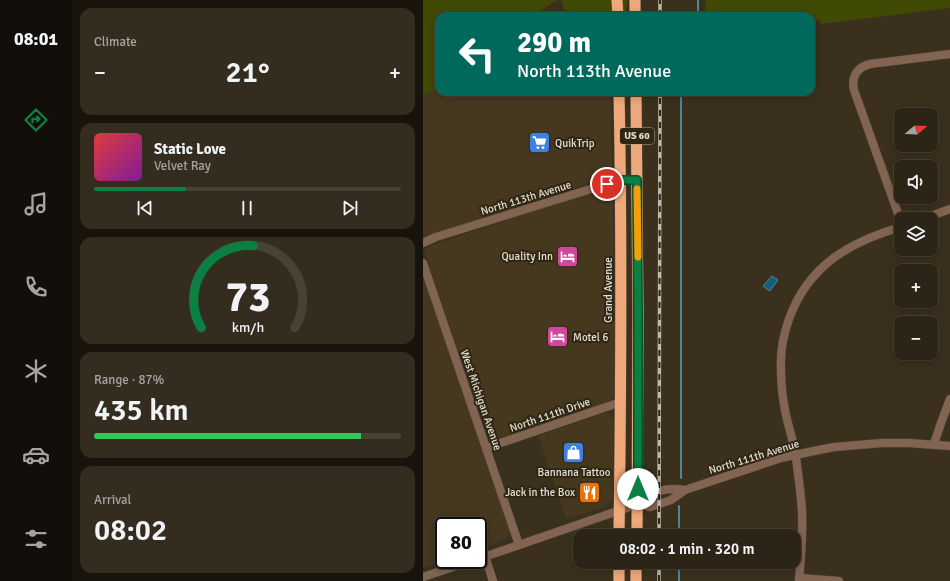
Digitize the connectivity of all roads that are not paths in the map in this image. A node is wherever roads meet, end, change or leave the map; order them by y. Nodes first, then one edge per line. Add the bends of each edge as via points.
1 (617, 0) edge
2 (635, 0) edge
3 (618, 12) edge
4 (635, 12) edge
5 (950, 54) edge
6 (619, 96) edge
7 (636, 96) edge
8 (621, 180) junction
9 (637, 180) junction
10 (950, 209) edge
11 (897, 212) edge
12 (938, 213) edge
13 (894, 229) edge
14 (423, 244) edge
15 (423, 263) edge
16 (950, 399) edge
17 (621, 402) junction
18 (934, 444) junction
19 (950, 446) edge
20 (486, 448) junction
21 (796, 454) junction
22 (685, 490) junction
23 (638, 504) junction
24 (620, 510) junction
25 (619, 529) edge
26 (637, 529) edge
27 (519, 545) junction
28 (487, 556) edge
29 (447, 569) edge
30 (487, 569) edge
31 (619, 569) edge
32 (637, 569) edge
33 (423, 577) edge
34 (799, 579) edge
35 (493, 581) edge
36 (619, 581) edge
37 (636, 581) edge
38 (839, 581) edge

1 - 3 highway
2 - 4 highway
5 - 11 street via 870,64 861,67 854,77 854,90
6 - 8 highway, Grand Avenue / US 60
7 - 9 highway, US 60
8 - 9 street, North 113th Avenue
8 - 14 street, North 113th Avenue via 435,238
8 - 17 highway, Grand Avenue / US 60
9 - 23 highway, US 60
10 - 12 street
13 - 21 street via 855,244 833,258 806,285 794,307 781,350 781,370 786,415
15 - 20 street, West Michigan Avenue
16 - 18 street
17 - 20 street, North 111th Drive
17 - 24 highway, Grand Avenue / US 60
18 - 19 street, North 111th Avenue
18 - 21 street, North 111th Avenue via 858,445
20 - 27 street, West Michigan Avenue
21 - 22 street, North 111th Avenue
21 - 34 street via 802,512
22 - 23 street, North 111th Avenue via 671,488 647,496
22 - 23 street, North 111th Avenue via 671,500 650,508
23 - 24 street, North 111th Avenue
23 - 26 highway, US 60
24 - 25 highway, Grand Avenue / US 60
24 - 27 street, North 111th Avenue
27 - 28 street, North 111th Avenue
29 - 33 street
30 - 35 street
31 - 36 highway
32 - 37 highway
34 - 38 street

